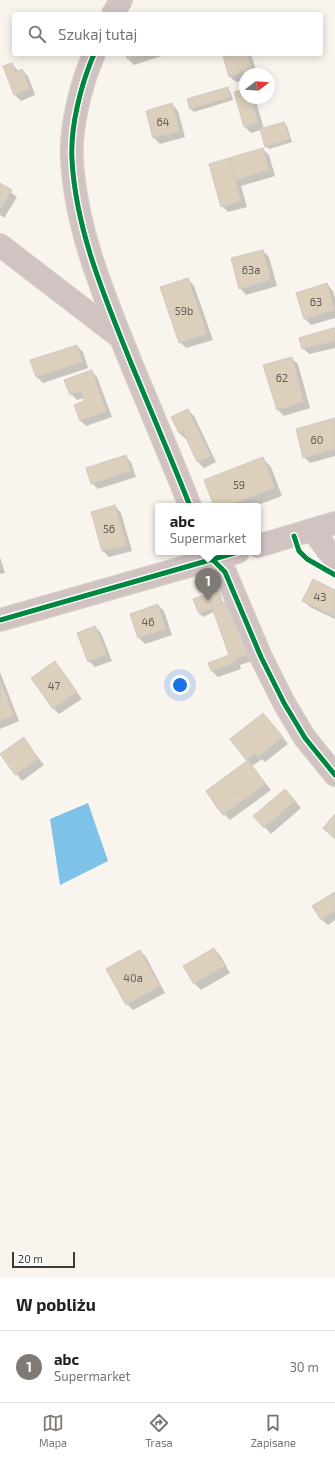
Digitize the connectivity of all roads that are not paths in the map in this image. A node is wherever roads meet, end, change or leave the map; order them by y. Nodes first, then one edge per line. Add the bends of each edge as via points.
1 (121, 0) edge
2 (114, 12) edge
3 (93, 56) edge
4 (0, 245) edge
5 (121, 338) junction
6 (189, 503) edge
7 (335, 524) edge
8 (313, 530) junction
9 (261, 545) edge
10 (211, 556) edge
11 (335, 558) edge
12 (0, 620) edge
13 (335, 775) edge

1 - 2 street
3 - 5 street via 87,70 76,116 72,159 79,211 94,266
4 - 5 street
5 - 6 street
7 - 8 street
8 - 9 street
8 - 11 street
10 - 12 street
10 - 13 street via 225,572 284,703 305,738

